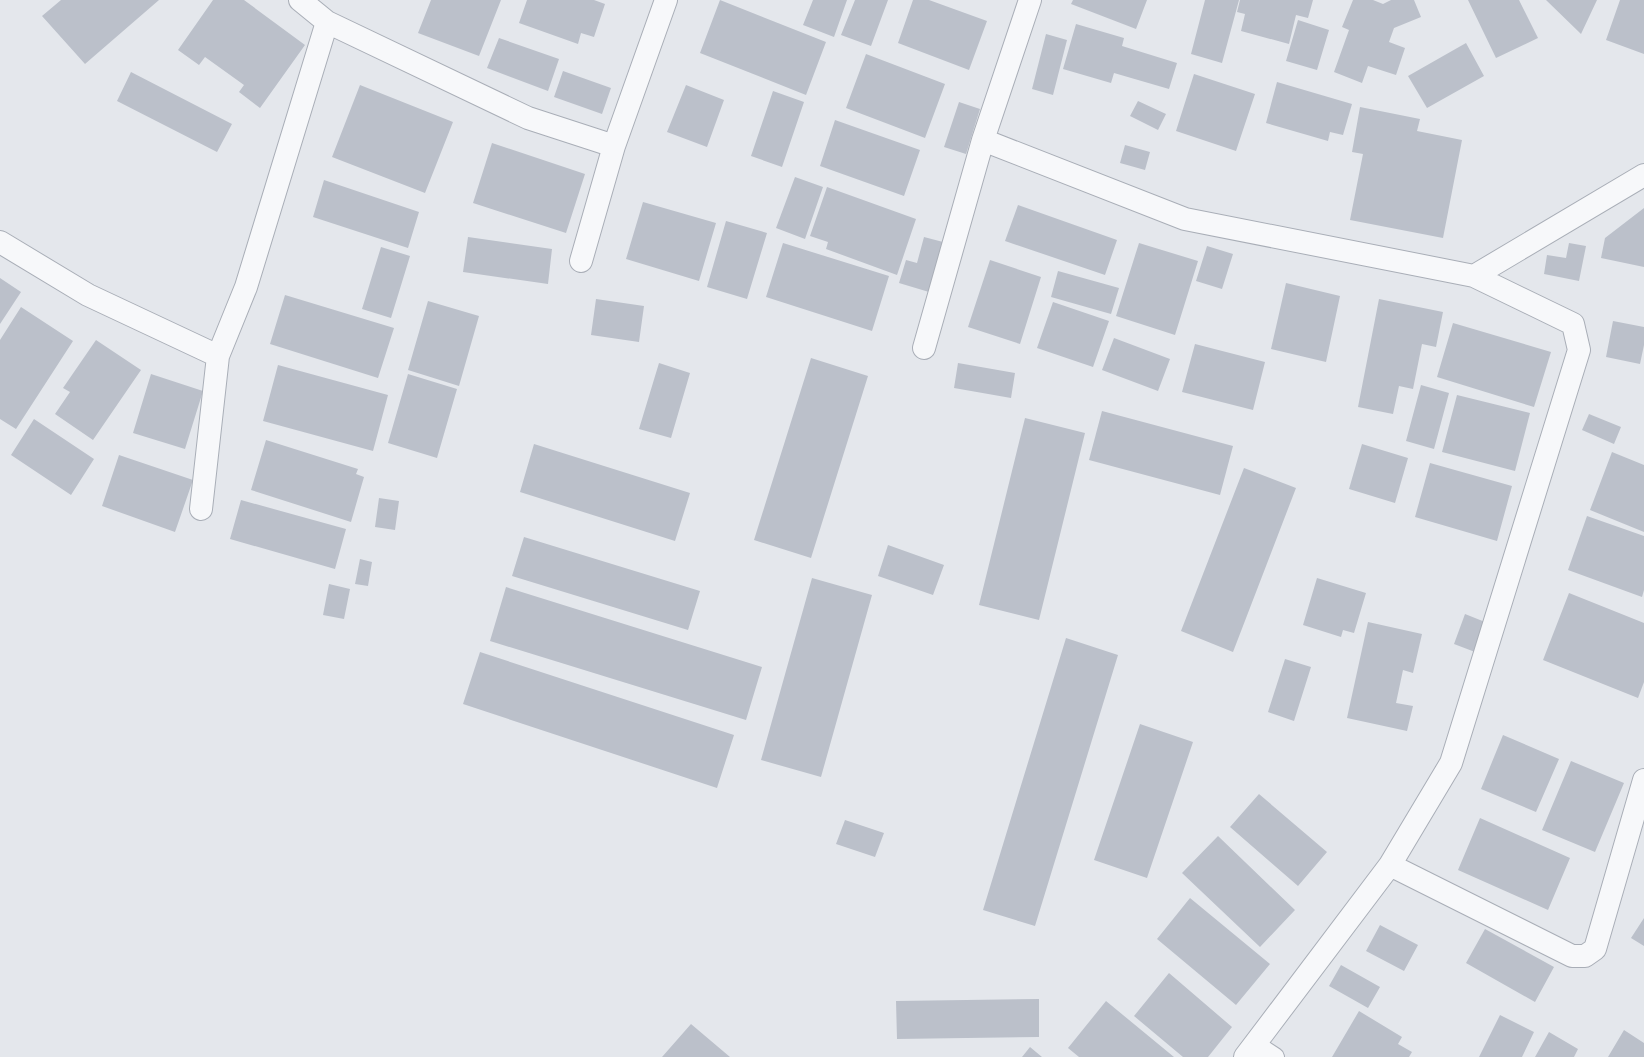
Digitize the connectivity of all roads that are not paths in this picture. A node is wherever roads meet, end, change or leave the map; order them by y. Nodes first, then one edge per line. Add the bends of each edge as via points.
1 (300, 0) edge
2 (666, 0) edge
3 (1030, 0) edge
4 (326, 22) junction
5 (983, 140) junction
6 (614, 146) junction
7 (1644, 176) edge
8 (0, 242) edge
9 (581, 261) dead end
10 (1474, 276) junction
11 (924, 348) dead end
12 (218, 356) junction
13 (201, 509) dead end
14 (1644, 780) edge
15 (1390, 865) junction
16 (1250, 1051) edge
17 (1275, 1057) edge

1 - 4 street
2 - 6 street
3 - 5 street
4 - 6 street via 528,118
4 - 12 street via 246,287
5 - 10 street via 1185,219
5 - 11 street
6 - 9 street
7 - 10 street
8 - 12 street via 88,295
10 - 15 street via 1573,324 1579,350 1451,763
12 - 13 street
14 - 15 street via 1595,950 1585,956 1572,956
15 - 16 street
16 - 17 lane

